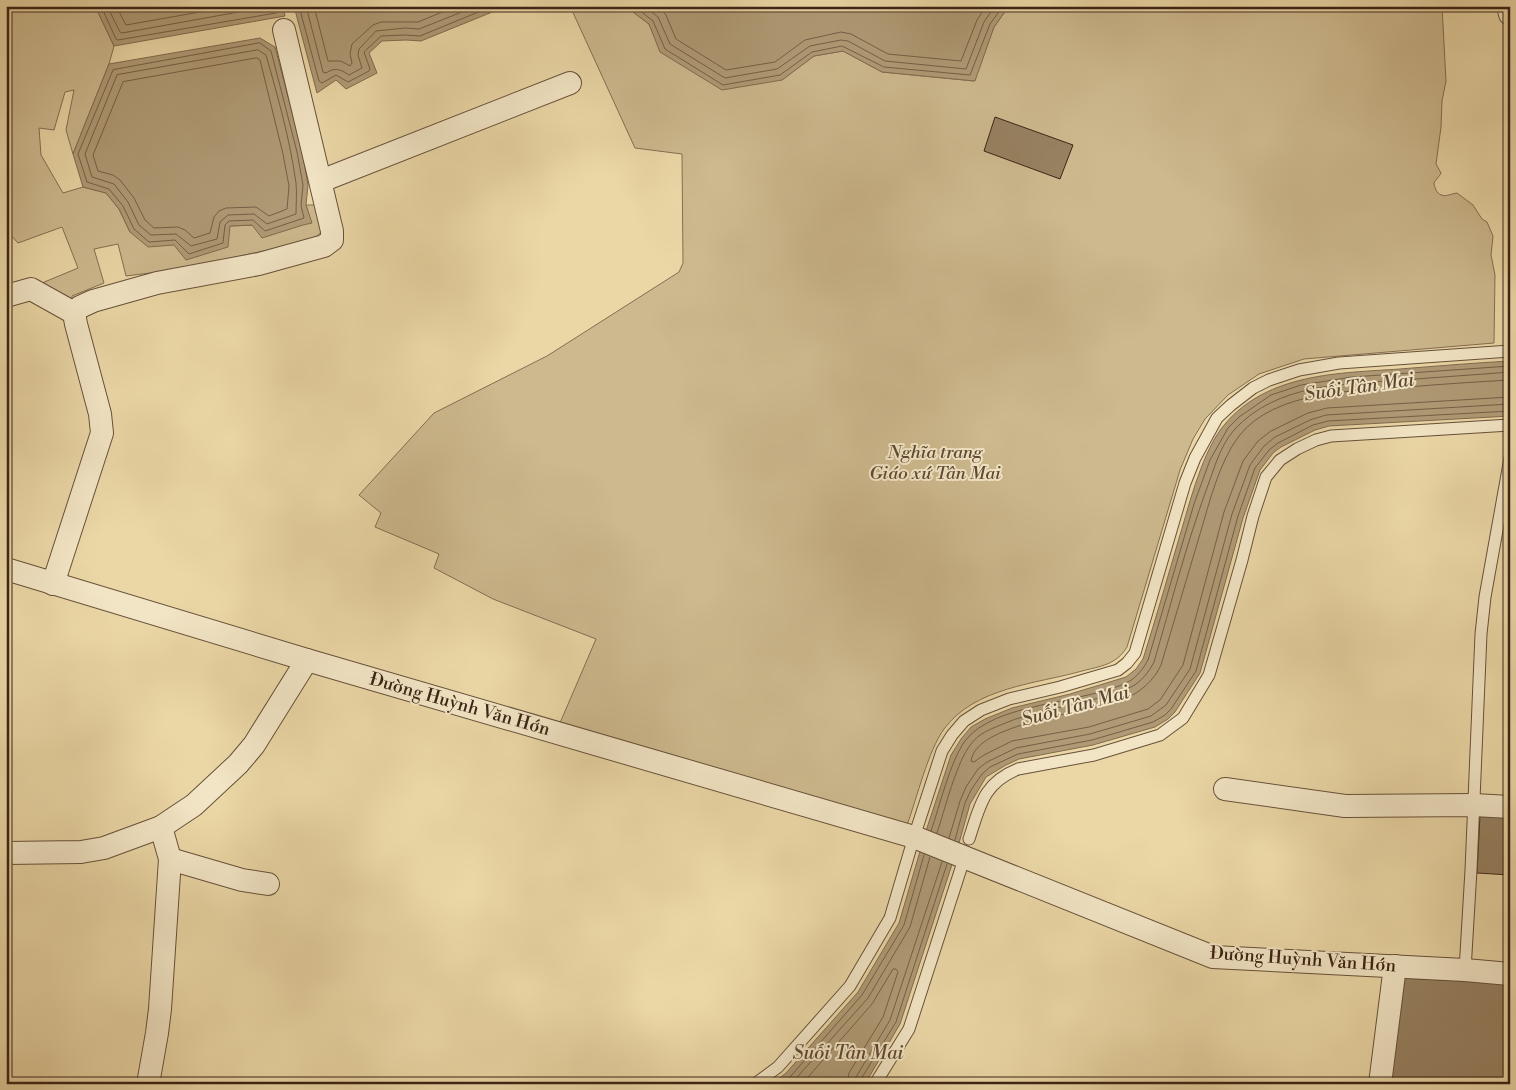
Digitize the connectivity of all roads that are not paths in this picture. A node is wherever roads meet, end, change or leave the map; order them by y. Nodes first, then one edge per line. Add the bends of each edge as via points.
1 (1508, 6) edge
2 (1510, 14) edge
3 (284, 30) dead end
4 (570, 83) dead end
5 (321, 181) junction
6 (6, 296) edge
7 (74, 313) junction
8 (1510, 351) edge
9 (1510, 425) edge
10 (1510, 458) edge
11 (6, 569) edge
12 (52, 584) junction
13 (307, 660) junction
14 (1225, 789) dead end
15 (1474, 805) junction
16 (1510, 806) edge
17 (161, 827) junction
18 (914, 837) junction
19 (967, 848) junction
20 (6, 853) edge
21 (170, 860) junction
22 (268, 884) dead end
23 (1395, 966) junction
24 (1465, 970) junction
25 (1510, 974) edge
26 (148, 1084) edge
27 (755, 1084) edge
28 (875, 1084) edge
29 (1380, 1084) edge

1 - 2 street
3 - 5 street
4 - 5 street
5 - 7 street via 332,230 332,240 324,246 93,301
6 - 7 street via 32,289
7 - 12 street via 102,433
8 - 18 lane via 1339,363 1299,370 1269,380 1231,404 1206,434 1185,483 1135,653 1118,670 1009,698 964,721 942,751
9 - 19 lane via 1331,436 1316,440 1280,460 1266,477 1253,516 1209,675 1183,718 1160,735 1094,755 1018,769 1007,774 994,782 984,796
10 - 15 lane via 1481,634
11 - 12 street, Đường Huỳnh Văn Hớn
12 - 13 street, Đường Huỳnh Văn Hớn
13 - 17 street via 254,746 194,805
13 - 18 street, Đường Huỳnh Văn Hớn
14 - 15 street via 1345,806
15 - 16 street
15 - 24 lane
17 - 20 street via 104,848 81,852
17 - 21 street
18 - 19 street, Đường Huỳnh Văn Hớn
18 - 27 lane via 890,918 850,986 778,1066
19 - 23 street, Đường Huỳnh Văn Hớn via 1213,956
19 - 28 lane via 909,1029
21 - 22 street
21 - 26 street via 158,1034
23 - 24 street, Đường Huỳnh Văn Hớn
23 - 29 street
24 - 25 street, Đường Huỳnh Văn Hớn

